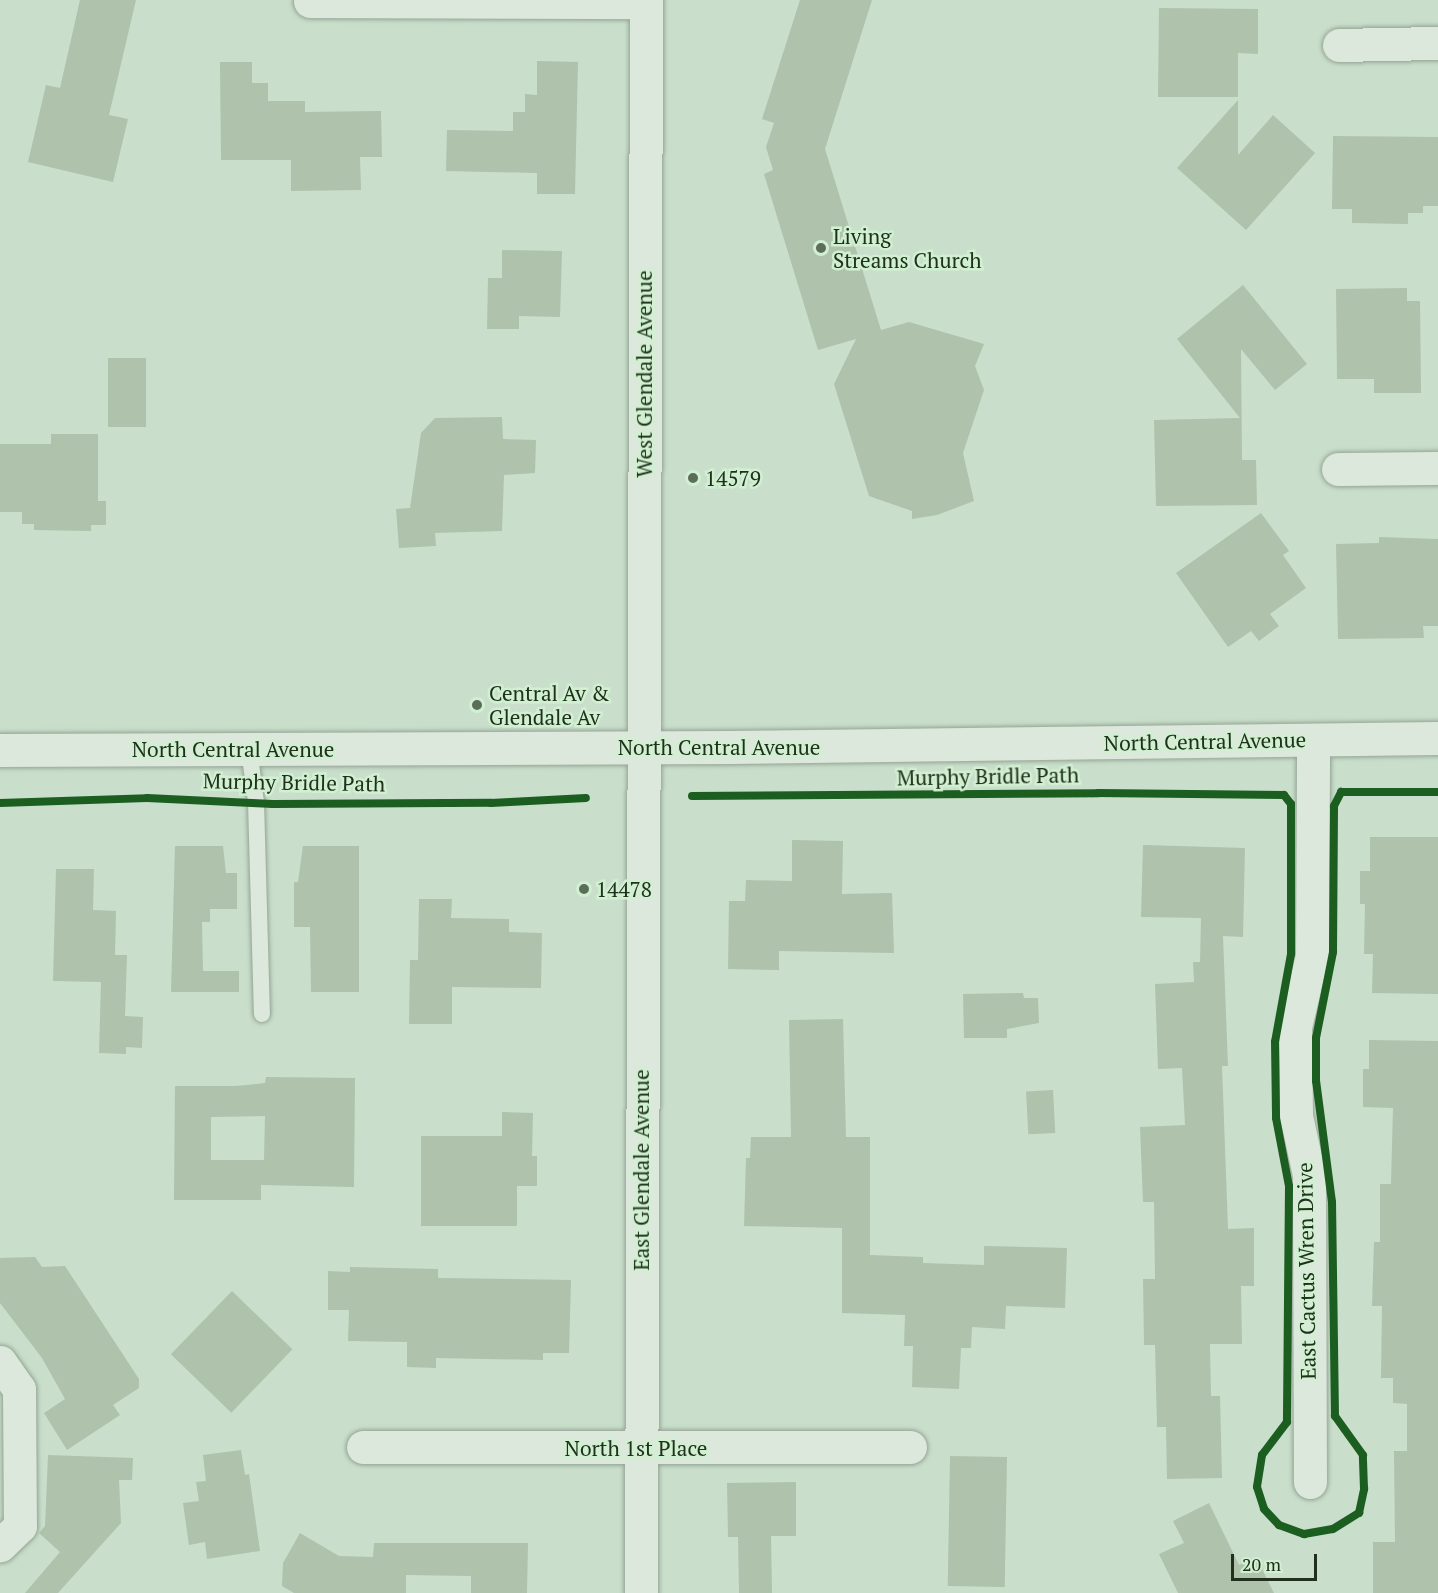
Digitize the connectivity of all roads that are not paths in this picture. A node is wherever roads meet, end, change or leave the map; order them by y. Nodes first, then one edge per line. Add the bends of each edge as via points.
1 (310, 1) edge
2 (646, 1) edge
3 (1438, 44) edge
4 (1339, 45) dead end
5 (1438, 468) edge
6 (1338, 469) dead end
7 (1438, 738) edge
8 (1313, 740) junction
9 (642, 747) junction
10 (249, 749) junction
11 (0, 750) edge
12 (262, 1014) dead end
13 (0, 1362) edge
14 (363, 1447) dead end
15 (910, 1447) dead end
16 (641, 1448) junction
17 (1310, 1482) dead end
18 (0, 1545) edge
19 (641, 1593) edge

1 - 2 main road
2 - 9 main road, West Glendale Avenue
3 - 4 main road
5 - 6 main road
7 - 8 main road, North Central Avenue
8 - 9 main road, North Central Avenue
8 - 17 main road, East Cactus Wren Drive via 1312,955 1295,1027 1296,1116 1309,1175
9 - 10 main road, North Central Avenue
9 - 16 main road, East Glendale Avenue
10 - 11 main road, North Central Avenue
10 - 12 lane via 256,802
13 - 18 main road via 19,1389 20,1472 20,1526
14 - 16 main road, North 1st Place
15 - 16 main road, North 1st Place
16 - 19 main road, East Glendale Avenue

